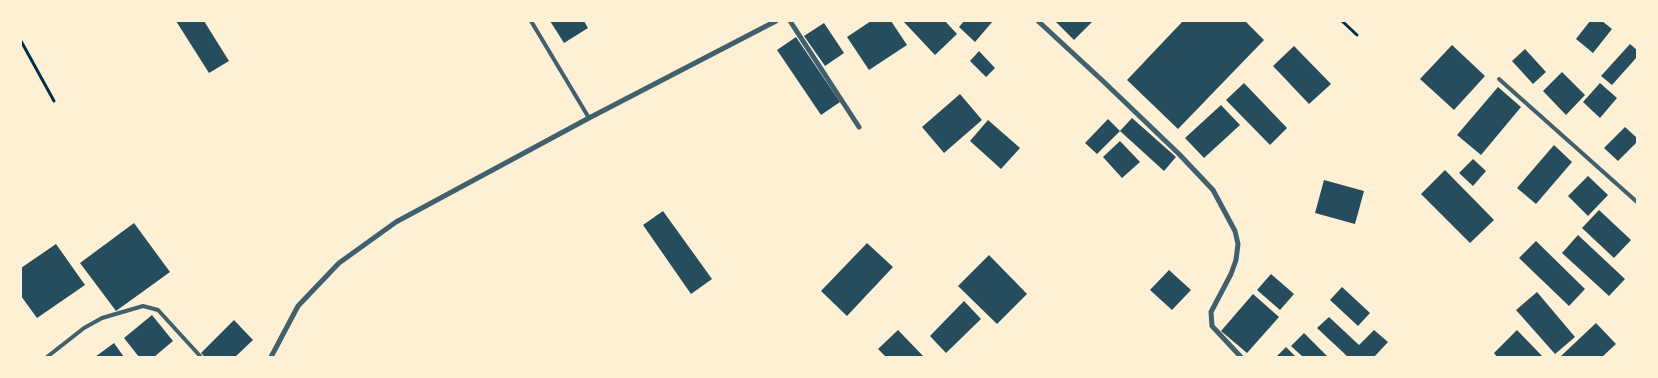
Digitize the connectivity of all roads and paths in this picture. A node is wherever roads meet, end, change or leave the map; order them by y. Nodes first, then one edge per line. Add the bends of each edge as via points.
1 (531, 21) edge
2 (776, 21) edge
3 (790, 21) edge
4 (1038, 21) edge
5 (1342, 21) edge
6 (1358, 35) dead end
7 (21, 41) edge
8 (1499, 79) dead end
9 (54, 101) dead end
10 (589, 118) junction
11 (859, 127) dead end
12 (1637, 202) edge
13 (48, 357) edge
14 (201, 357) edge
15 (271, 357) edge
16 (1241, 357) edge

1 - 10 lane
2 - 10 street
3 - 11 street
4 - 16 street via 1213,190 1235,231 1238,244 1231,274 1211,312 1212,326
5 - 6 path
7 - 9 path
8 - 12 lane
10 - 15 street via 396,222 339,263 298,306
13 - 14 lane via 102,318 143,306 158,310

